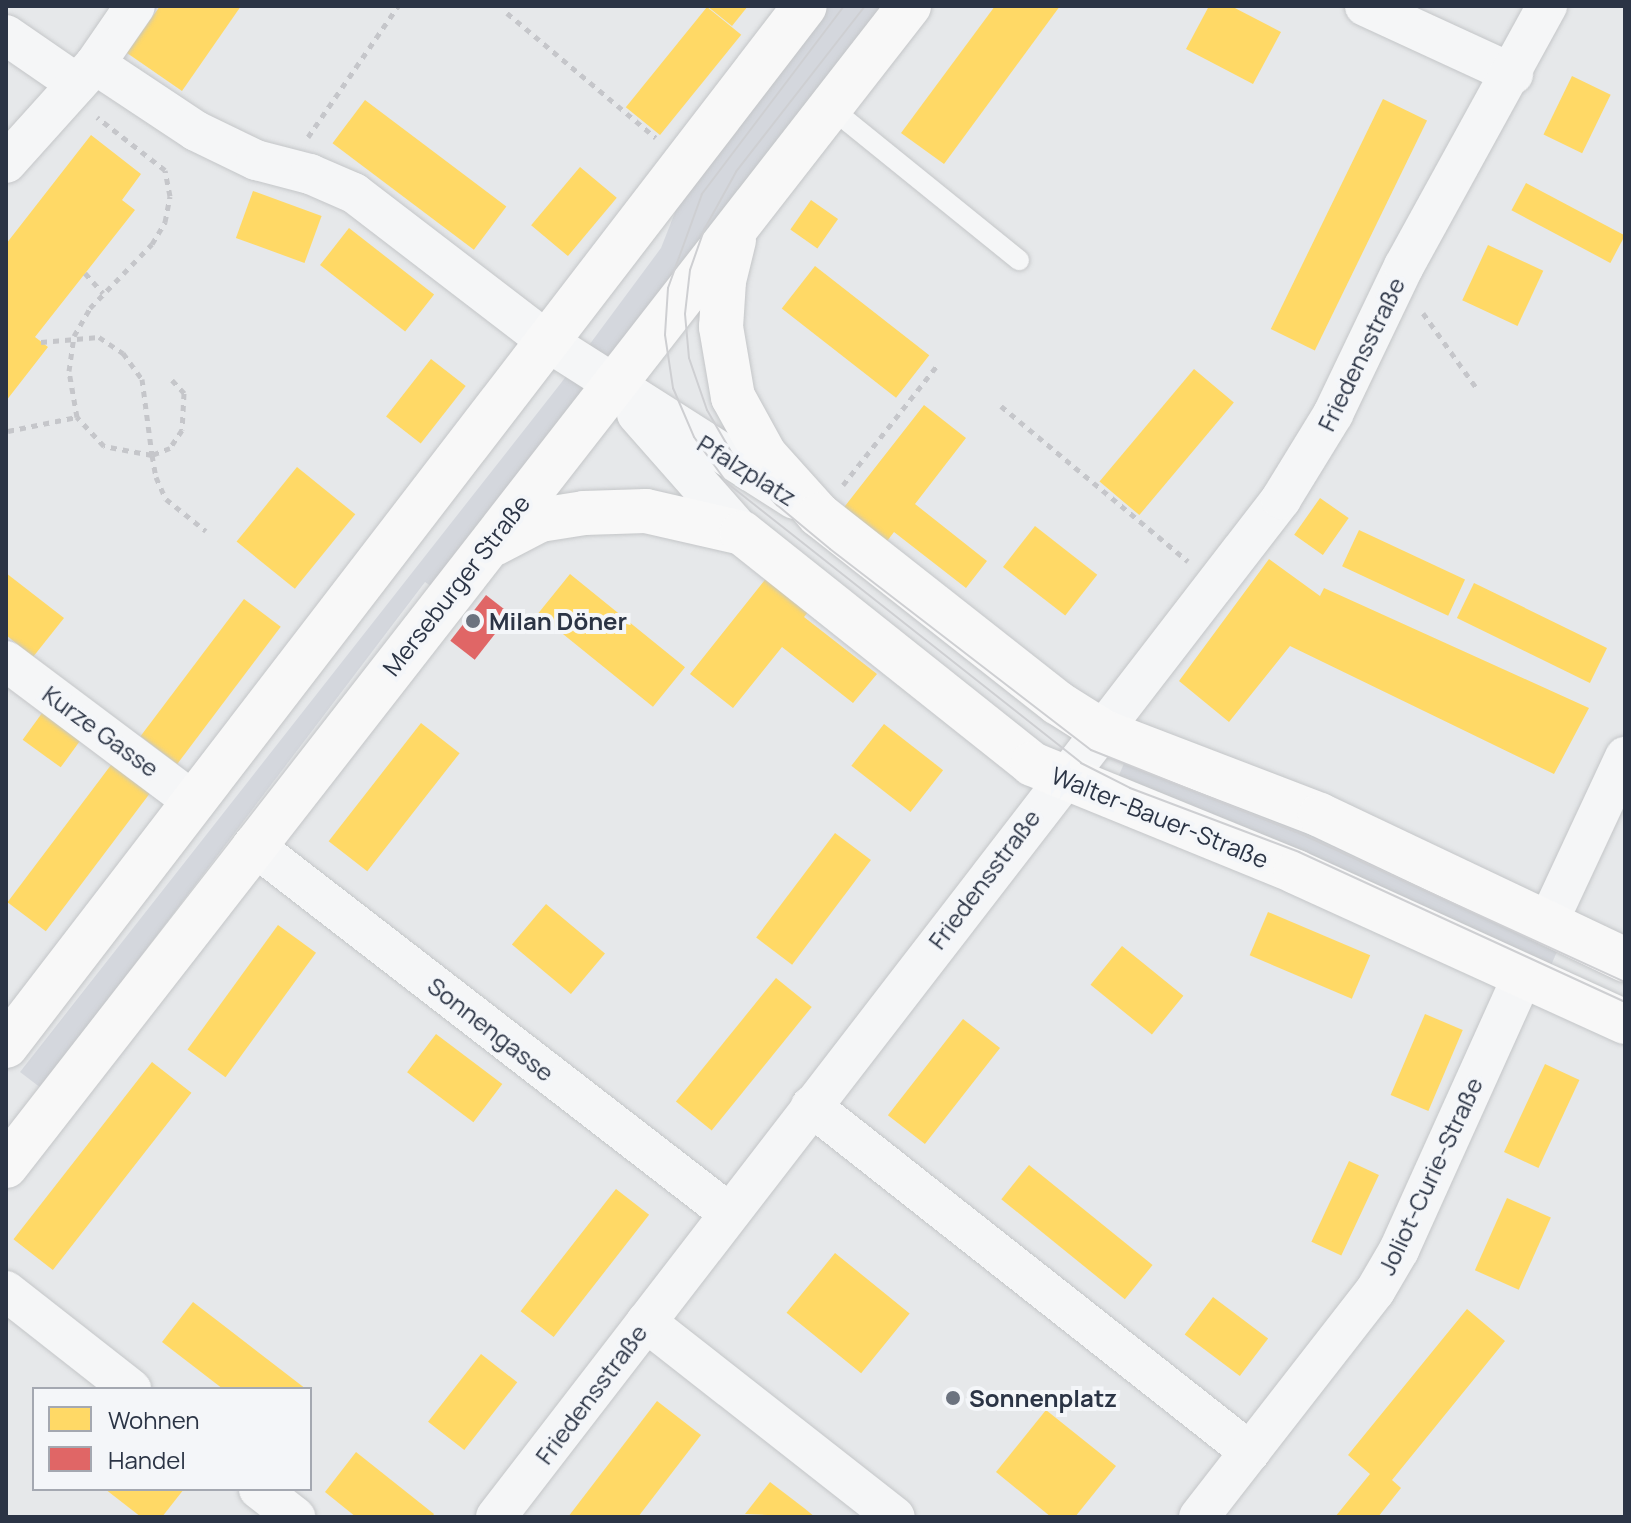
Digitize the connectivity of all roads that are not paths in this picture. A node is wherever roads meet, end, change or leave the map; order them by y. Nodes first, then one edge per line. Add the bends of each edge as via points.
1 (135, 6) edge
2 (805, 6) edge
3 (909, 6) edge
4 (1365, 6) edge
5 (1547, 6) edge
6 (6, 35) edge
7 (1513, 74) junction
8 (80, 81) junction
9 (831, 108) junction
10 (6, 163) edge
11 (736, 234) junction
12 (1019, 260) dead end
13 (548, 342) junction
14 (613, 386) junction
15 (819, 515) junction
16 (742, 533) junction
17 (485, 549) junction
18 (6, 661) edge
19 (1104, 732) junction
20 (1625, 757) edge
21 (1066, 782) junction
22 (194, 802) junction
23 (253, 845) junction
24 (1549, 920) junction
25 (1625, 960) edge
26 (1523, 975) junction
27 (1625, 1022) edge
28 (6, 1046) edge
29 (811, 1106) junction
30 (6, 1166) edge
31 (729, 1213) junction
32 (6, 1291) edge
33 (646, 1322) junction
34 (128, 1387) edge
35 (1250, 1452) junction
36 (262, 1491) edge
37 (295, 1517) edge
38 (496, 1517) edge
39 (895, 1517) edge
40 (1199, 1517) edge

1 - 8 street
2 - 13 street
3 - 9 street, Merseburger Straße
4 - 7 street
5 - 7 street, Friedensstraße
6 - 8 street, Pfalzplatz
7 - 19 street, Friedensstraße via 1404,266 1304,465
8 - 10 street
8 - 13 street, Pfalzplatz via 354,193
9 - 11 street, Merseburger Straße
9 - 12 lane
11 - 14 street, Merseburger Straße
11 - 15 street, Pfalzplatz via 724,281 721,327 733,397 765,455
13 - 14 street, Pfalzplatz
13 - 22 street
14 - 15 street, Pfalzplatz
14 - 16 street, Pfalzplatz
14 - 17 street, Merseburger Straße
15 - 19 street via 1058,703
16 - 17 street via 646,511 584,513 540,520
16 - 21 street, Walter-Bauer-Straße via 995,738
17 - 23 street, Merseburger Straße
18 - 22 street, Kurze Gasse
19 - 21 street, Friedensstraße
19 - 24 street via 1320,815
20 - 24 street
21 - 26 street, Walter-Bauer-Straße via 1296,872
21 - 29 street, Friedensstraße via 1042,803
22 - 28 street
23 - 30 street, Merseburger Straße
23 - 31 street, Sonnengasse
24 - 25 street
26 - 27 street, Walter-Bauer-Straße
26 - 35 street, Joliot-Curie-Straße via 1399,1250 1375,1291
29 - 31 street, Friedensstraße
29 - 35 street
31 - 33 street, Friedensstraße
32 - 34 street
33 - 38 street, Friedensstraße
33 - 39 street
35 - 40 street, Joliot-Curie-Straße
36 - 37 street

